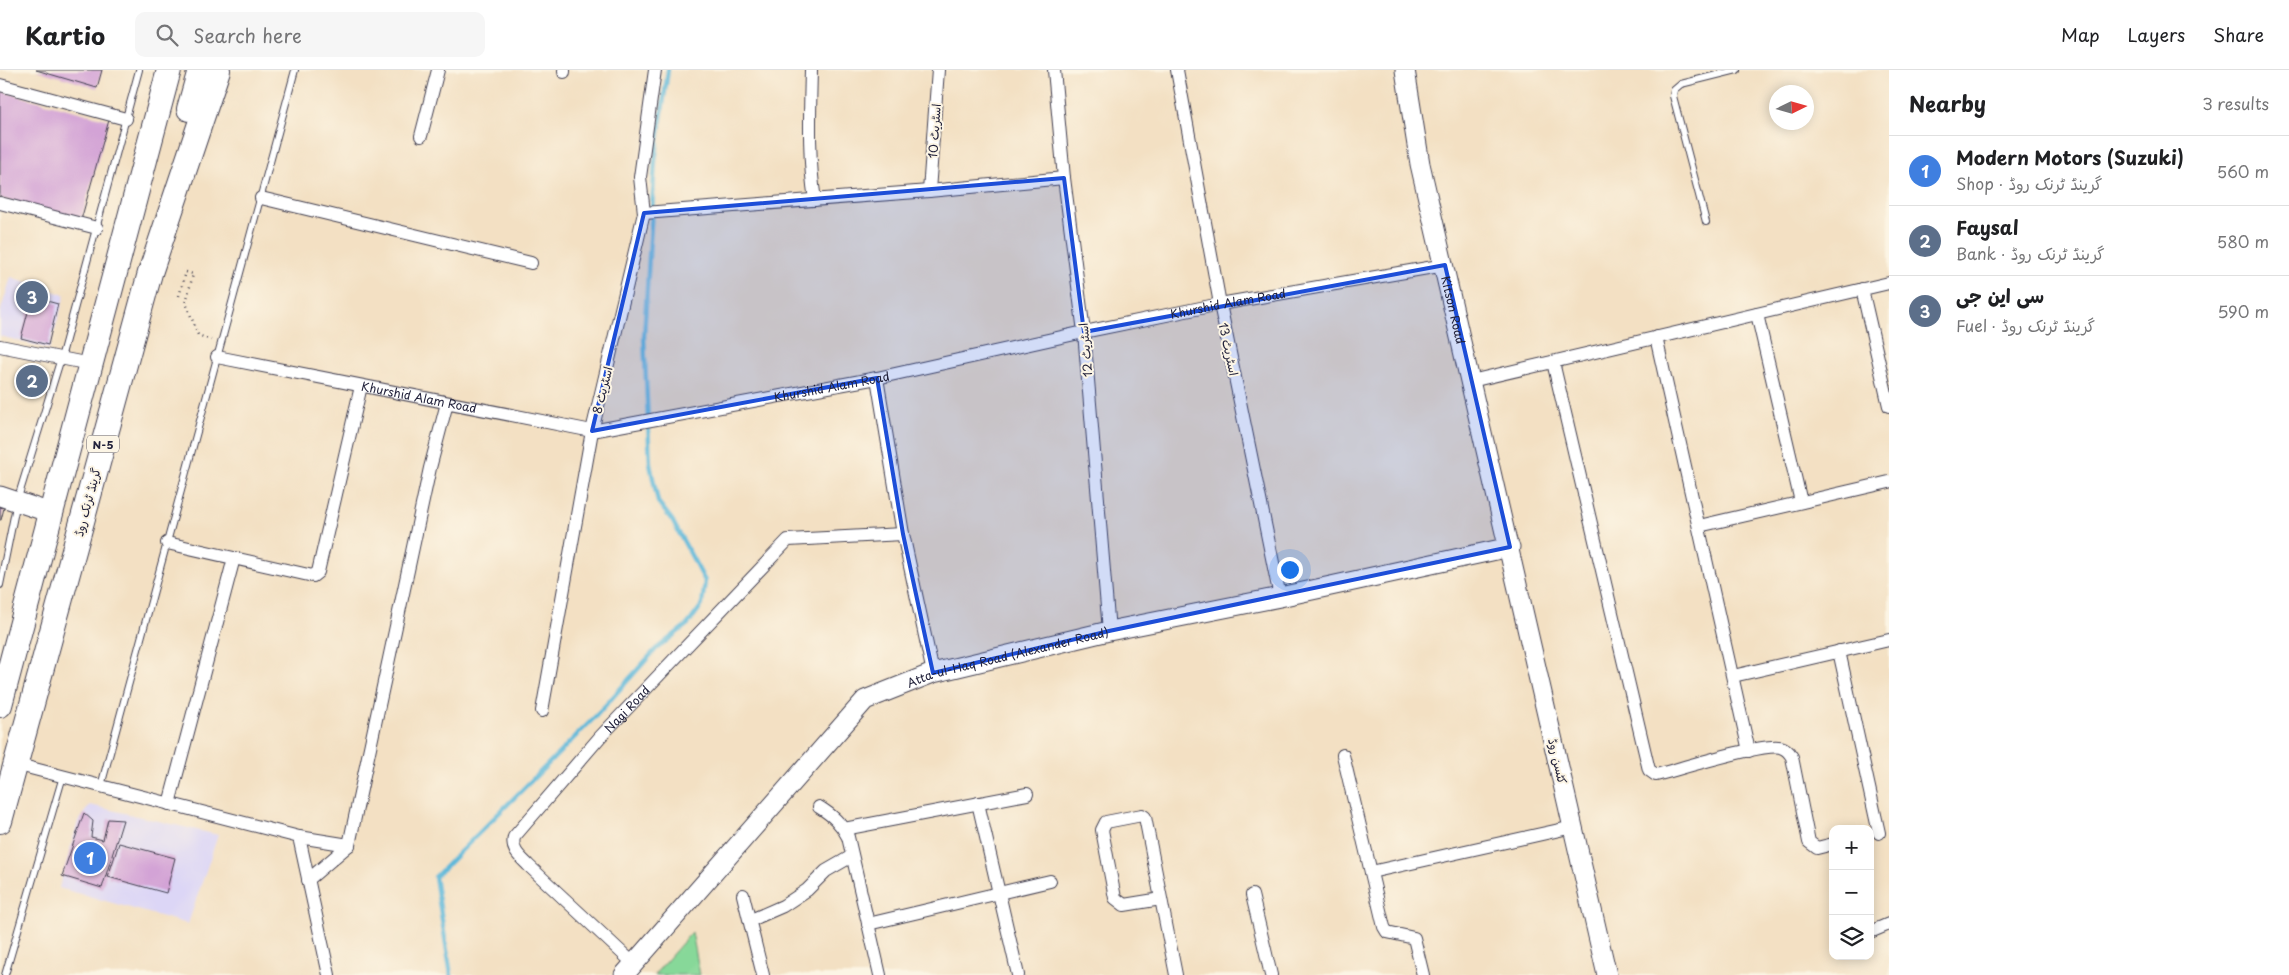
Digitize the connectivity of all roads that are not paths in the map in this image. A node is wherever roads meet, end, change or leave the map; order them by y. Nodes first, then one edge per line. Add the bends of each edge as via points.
1 (139, 70) edge
2 (169, 70) edge
3 (176, 70) edge
4 (200, 70) edge
5 (218, 70) edge
6 (295, 70) edge
7 (438, 70) edge
8 (656, 70) edge
9 (811, 70) edge
10 (938, 70) edge
11 (1054, 70) edge
12 (1177, 70) edge
13 (1405, 70) edge
14 (1737, 70) edge
15 (0, 85) edge
16 (126, 119) junction
17 (421, 136) dead end
18 (142, 172) junction
19 (1064, 178) junction
20 (929, 191) junction
21 (261, 198) junction
22 (815, 200) junction
23 (0, 203) edge
24 (646, 213) junction
25 (1706, 222) dead end
26 (97, 228) junction
27 (531, 263) dead end
28 (1445, 265) junction
29 (150, 273) junction
30 (1889, 283) edge
31 (1862, 289) junction
32 (1220, 304) junction
33 (1758, 314) junction
34 (1084, 332) junction
35 (1656, 338) junction
36 (0, 346) edge
37 (218, 357) junction
38 (61, 358) junction
39 (1553, 362) junction
40 (90, 364) junction
41 (877, 378) junction
42 (1471, 381) junction
43 (361, 386) junction
44 (447, 404) junction
45 (1889, 406) edge
46 (592, 431) junction
47 (1889, 482) edge
48 (9, 499) edge
49 (1801, 502) junction
50 (51, 513) junction
51 (1699, 526) junction
52 (903, 534) junction
53 (167, 543) junction
54 (1510, 547) junction
55 (234, 558) junction
56 (0, 585) edge
57 (1280, 597) junction
58 (1109, 631) junction
59 (1889, 640) edge
60 (1839, 651) junction
61 (933, 673) junction
62 (1732, 676) junction
63 (0, 705) edge
64 (542, 711) dead end
65 (1749, 751) junction
66 (1344, 755) dead end
67 (15, 764) junction
68 (63, 776) junction
69 (100, 786) junction
70 (1027, 794) dead end
71 (978, 803) junction
72 (168, 804) junction
73 (819, 807) dead end
74 (0, 821) edge
75 (1573, 827) junction
76 (844, 829) junction
77 (1879, 833) edge
78 (299, 837) junction
79 (349, 845) junction
80 (1829, 845) edge
81 (852, 856) junction
82 (1371, 872) junction
83 (308, 880) junction
84 (1050, 881) dead end
85 (999, 893) junction
86 (743, 895) dead end
87 (1252, 895) dead end
88 (1160, 899) junction
89 (750, 920) junction
90 (868, 924) junction
91 (1889, 924) edge
92 (1874, 930) edge
93 (629, 970) edge
94 (4, 975) edge
95 (329, 975) edge
96 (764, 975) edge
97 (880, 975) edge
98 (1018, 975) edge
99 (1176, 975) edge
100 (1271, 975) edge
101 (1423, 975) edge
102 (1607, 975) edge

1 - 16 lane
2 - 18 highway, N-5
3 - 18 highway
4 - 29 highway via 177,148
5 - 29 highway, گرینڈ ٹرنک روڈ / N-5
6 - 21 lane
7 - 17 street
8 - 24 street, اسٹریٹ 8 via 640,177
9 - 22 street via 810,169
10 - 20 street, اسٹریٹ 10
11 - 19 street, اسٹریٹ 12
12 - 32 street, اسٹریٹ 13
13 - 28 street, Kitson Road via 1420,164
14 - 25 lane via 1680,84 1674,90
15 - 16 street
16 - 26 lane
18 - 40 highway, N-5
19 - 20 street
19 - 34 street, اسٹریٹ 12
20 - 22 street
21 - 27 street
21 - 37 lane
22 - 24 street
23 - 26 street
24 - 46 street, اسٹریٹ 8
26 - 38 lane
28 - 32 street, Khurshid Alam Road
28 - 42 street, Kitson Road
29 - 67 highway, گرینڈ ٹرنک روڈ / N-5
30 - 31 street
31 - 33 street
31 - 45 street
32 - 34 street, Khurshid Alam Road
32 - 57 street, اسٹریٹ 13
33 - 35 street
33 - 49 street
34 - 41 street, Khurshid Alam Road
34 - 58 street, اسٹریٹ 12
35 - 39 street
35 - 51 street
36 - 38 street
37 - 43 street, Khurshid Alam Road
37 - 53 lane
38 - 40 street
38 - 48 lane
39 - 42 street
39 - 65 street via 1649,770 1656,775
40 - 50 highway, N-5
41 - 46 street, Khurshid Alam Road
41 - 52 street
42 - 54 street, Kitson Road
43 - 44 street, Khurshid Alam Road
43 - 55 street via 318,572 313,576
44 - 46 street, Khurshid Alam Road
44 - 79 street via 430,468
46 - 64 street, اسٹریٹ 8
47 - 49 street
48 - 50 street
48 - 56 lane
49 - 51 street
50 - 63 highway, N-5
51 - 62 street
52 - 61 street
52 - 93 street, Nagi Road via 788,540 600,737 514,837 515,851
53 - 55 street
53 - 69 lane
54 - 57 street, Atta-ul-Haq Road (Alexander Road)
54 - 75 street, کٹسن روڈ
55 - 72 street
57 - 58 street, Atta-ul-Haq Road (Alexander Road)
58 - 61 street, Atta-ul-Haq Road (Alexander Road)
59 - 60 street
60 - 62 street
60 - 77 street
61 - 93 street, Atta-ul-Haq Road (Alexander Road) via 865,700
62 - 65 street
65 - 80 street via 1770,747 1787,750 1792,756 1809,842 1817,848
66 - 82 street
67 - 68 street
67 - 74 highway, گرینڈ ٹرنک روڈ / N-5
68 - 69 street
68 - 94 lane
69 - 72 street
70 - 71 street
71 - 76 street
71 - 85 street
72 - 78 street
73 - 76 street
75 - 82 street
75 - 102 street, کٹسن روڈ
76 - 81 street
78 - 79 street
78 - 83 street
79 - 83 street
81 - 89 street via 826,871 807,890 783,906
81 - 90 street
82 - 101 street via 1384,927 1387,932 1414,938
83 - 95 street
84 - 85 street
85 - 90 street
85 - 98 street
86 - 89 street
87 - 100 street
88 - 88 street via 1124,905 1115,898 1102,830 1106,822 1142,815 1145,818
88 - 99 street
89 - 96 street
90 - 97 street
91 - 92 street

